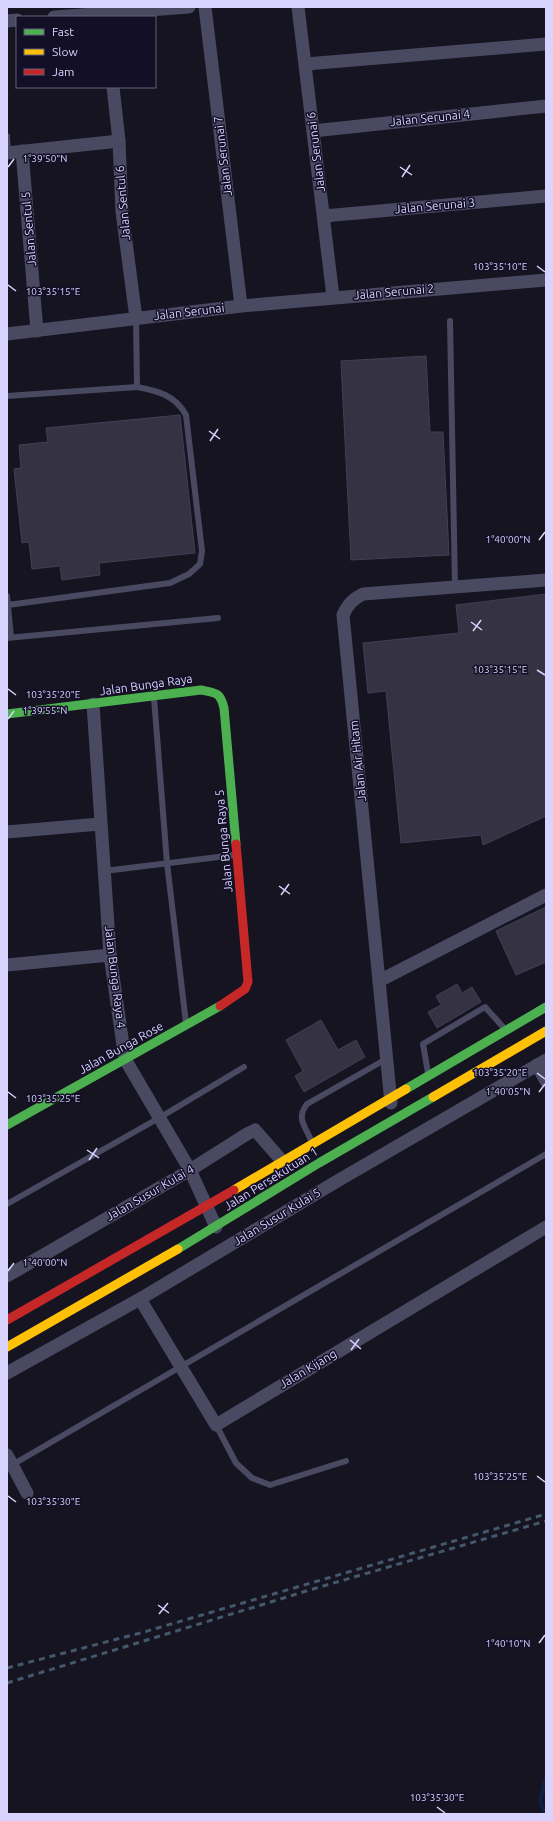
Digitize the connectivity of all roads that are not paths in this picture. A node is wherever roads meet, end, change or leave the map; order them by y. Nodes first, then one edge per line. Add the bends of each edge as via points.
1 (189, 7) edge
2 (205, 7) edge
3 (298, 7) edge
4 (106, 15) edge
5 (80, 16) edge
6 (546, 44) edge
7 (306, 64) junction
8 (113, 88) edge
9 (546, 106) edge
10 (313, 131) junction
11 (7, 136) edge
12 (119, 141) junction
13 (22, 151) junction
14 (8, 153) edge
15 (546, 196) edge
16 (324, 216) junction
17 (546, 280) edge
18 (333, 297) junction
19 (241, 306) junction
20 (136, 318) junction
21 (450, 321) dead end
22 (37, 331) junction
23 (7, 334) edge
24 (137, 387) junction
25 (7, 396) edge
26 (546, 580) edge
27 (455, 587) junction
28 (7, 596) edge
29 (8, 605) edge
30 (218, 618) dead end
31 (9, 638) edge
32 (217, 693) joint
33 (154, 696) junction
34 (93, 704) junction
35 (7, 714) edge
36 (100, 824) junction
37 (7, 832) edge
38 (237, 855) junction
39 (167, 863) junction
40 (104, 871) junction
41 (546, 895) edge
42 (110, 955) junction
43 (7, 965) edge
44 (379, 981) junction
45 (245, 989) joint
46 (546, 1007) edge
47 (187, 1025) junction
48 (507, 1030) junction
49 (546, 1031) edge
50 (388, 1058) junction
51 (125, 1059) junction
52 (541, 1062) edge
53 (244, 1067) dead end
54 (429, 1076) junction
55 (546, 1081) edge
56 (390, 1098) junction
57 (159, 1118) junction
58 (394, 1120) junction
59 (7, 1125) edge
60 (313, 1143) junction
61 (546, 1154) edge
62 (284, 1162) junction
63 (190, 1170) junction
64 (7, 1204) edge
65 (207, 1206) junction
66 (216, 1227) junction
67 (546, 1227) edge
68 (7, 1276) edge
69 (140, 1299) junction
70 (7, 1320) edge
71 (7, 1347) edge
72 (181, 1367) junction
73 (7, 1373) edge
74 (216, 1425) junction
75 (10, 1460) edge
76 (346, 1461) dead end
77 (27, 1493) dead end

1 - 4 street
2 - 19 street, Jalan Serunai 7
3 - 7 street, Jalan Serunai 6
4 - 5 street
6 - 7 street
7 - 10 street, Jalan Serunai 6
8 - 12 street, Jalan Sentul 6
9 - 10 street, Jalan Serunai 4
10 - 16 street, Jalan Serunai 6
11 - 14 lane
12 - 13 street
12 - 20 street, Jalan Sentul 6 via 122,212
13 - 14 street
13 - 22 street, Jalan Sentul 5
15 - 16 street, Jalan Serunai 3
16 - 18 street, Jalan Serunai 6
17 - 18 street, Jalan Serunai 2
18 - 19 street, Jalan Serunai 2
19 - 20 street, Jalan Serunai
20 - 22 street, Jalan Serunai
20 - 24 lane
21 - 27 lane
22 - 23 street, Jalan Serunai
24 - 25 lane
24 - 29 lane via 162,393 180,404 186,415 202,551 200,564 189,574 170,583
26 - 27 street, Jalan Air Hitam
27 - 44 street, Jalan Air Hitam via 363,594 347,606 343,615
28 - 29 lane
29 - 31 lane
30 - 31 lane
32 - 33 main road, Jalan Bunga Raya via 201,690
32 - 38 main road, Jalan Bunga Raya 5 via 224,708
33 - 34 main road, Jalan Bunga Raya
33 - 39 lane
34 - 35 main road, Jalan Bunga Raya
34 - 36 street, Jalan Bunga Raya 4
36 - 37 street
36 - 40 street, Jalan Bunga Raya 4
38 - 39 lane
38 - 45 main road, Jalan Bunga Raya 5 via 248,974
39 - 40 lane
39 - 47 lane
40 - 42 street, Jalan Bunga Raya 4
41 - 44 street
42 - 43 street
42 - 51 street, Jalan Bunga Raya 4
44 - 50 street, Jalan Air Hitam
45 - 47 main road, Jalan Bunga Rose via 230,1001
46 - 48 main road, Jalan Persekutuan 1
47 - 51 main road, Jalan Bunga Rose
48 - 54 main road, Jalan Persekutuan 1
48 - 54 lane via 485,1007 422,1044
49 - 58 main road, Jalan Persekutuan 1
50 - 56 street, Jalan Air Hitam
50 - 60 lane via 306,1104 300,1117
51 - 57 street, Jalan Bunga Raya 4
51 - 59 main road, Jalan Bunga Rose
52 - 55 street
52 - 69 street, Jalan Susur Kulai 5
53 - 57 lane
54 - 56 main road, Jalan Persekutuan 1
56 - 58 street, Jalan Air Hitam
56 - 60 main road, Jalan Persekutuan 1
57 - 63 street, Jalan Bunga Raya 4
57 - 64 lane
58 - 66 main road, Jalan Persekutuan 1
60 - 62 main road, Jalan Persekutuan 1
61 - 72 lane
62 - 63 street, Jalan Susur Kulai 4 via 255,1130
62 - 65 main road, Jalan Persekutuan 1
63 - 65 street, Jalan Bunga Raya 4
63 - 68 street, Jalan Susur Kulai 4
65 - 66 street, Jalan Bunga Raya 4
65 - 70 main road, Jalan Persekutuan 1
66 - 71 main road, Jalan Persekutuan 1
67 - 74 street, Jalan Kijang
69 - 72 street
69 - 73 street, Jalan Susur Kulai 5
72 - 74 street
72 - 75 lane
74 - 76 lane via 236,1463 252,1478 270,1485
75 - 77 street

